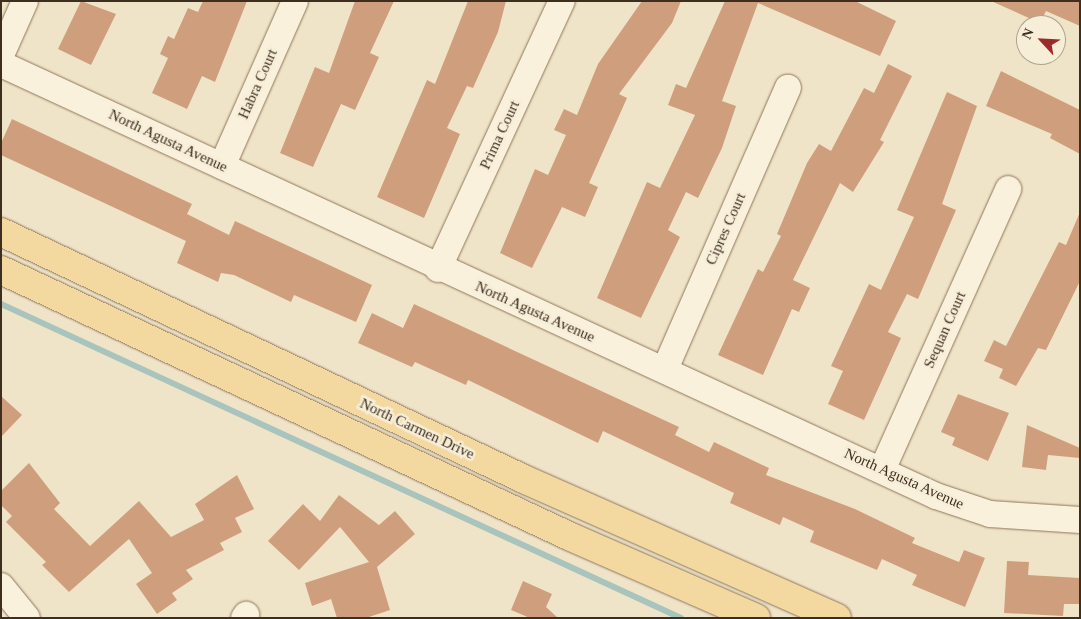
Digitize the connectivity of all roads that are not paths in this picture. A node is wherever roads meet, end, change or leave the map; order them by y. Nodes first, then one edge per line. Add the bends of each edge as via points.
1 (25, 1) edge
2 (295, 1) edge
3 (562, 1) edge
4 (1, 55) edge
5 (1, 64) edge
6 (788, 88) dead end
7 (222, 166) junction
8 (1008, 189) dead end
9 (1, 232) edge
10 (438, 268) junction
11 (1, 270) edge
12 (665, 369) junction
13 (882, 470) junction
14 (1080, 520) edge
15 (1, 586) edge
16 (27, 618) edge
17 (756, 618) edge
18 (837, 618) edge

1 - 4 street
2 - 7 street, Habra Court
3 - 10 street, Prima Court
5 - 7 street, North Agusta Avenue
6 - 12 street, Cipres Court
7 - 10 street, North Agusta Avenue
8 - 13 street, Sequan Court
9 - 18 main road, North Carmen Drive via 560,495
10 - 12 street, North Agusta Avenue
11 - 17 main road via 563,533
12 - 13 street, North Agusta Avenue
13 - 14 street, North Agusta Avenue via 990,514
15 - 16 street

